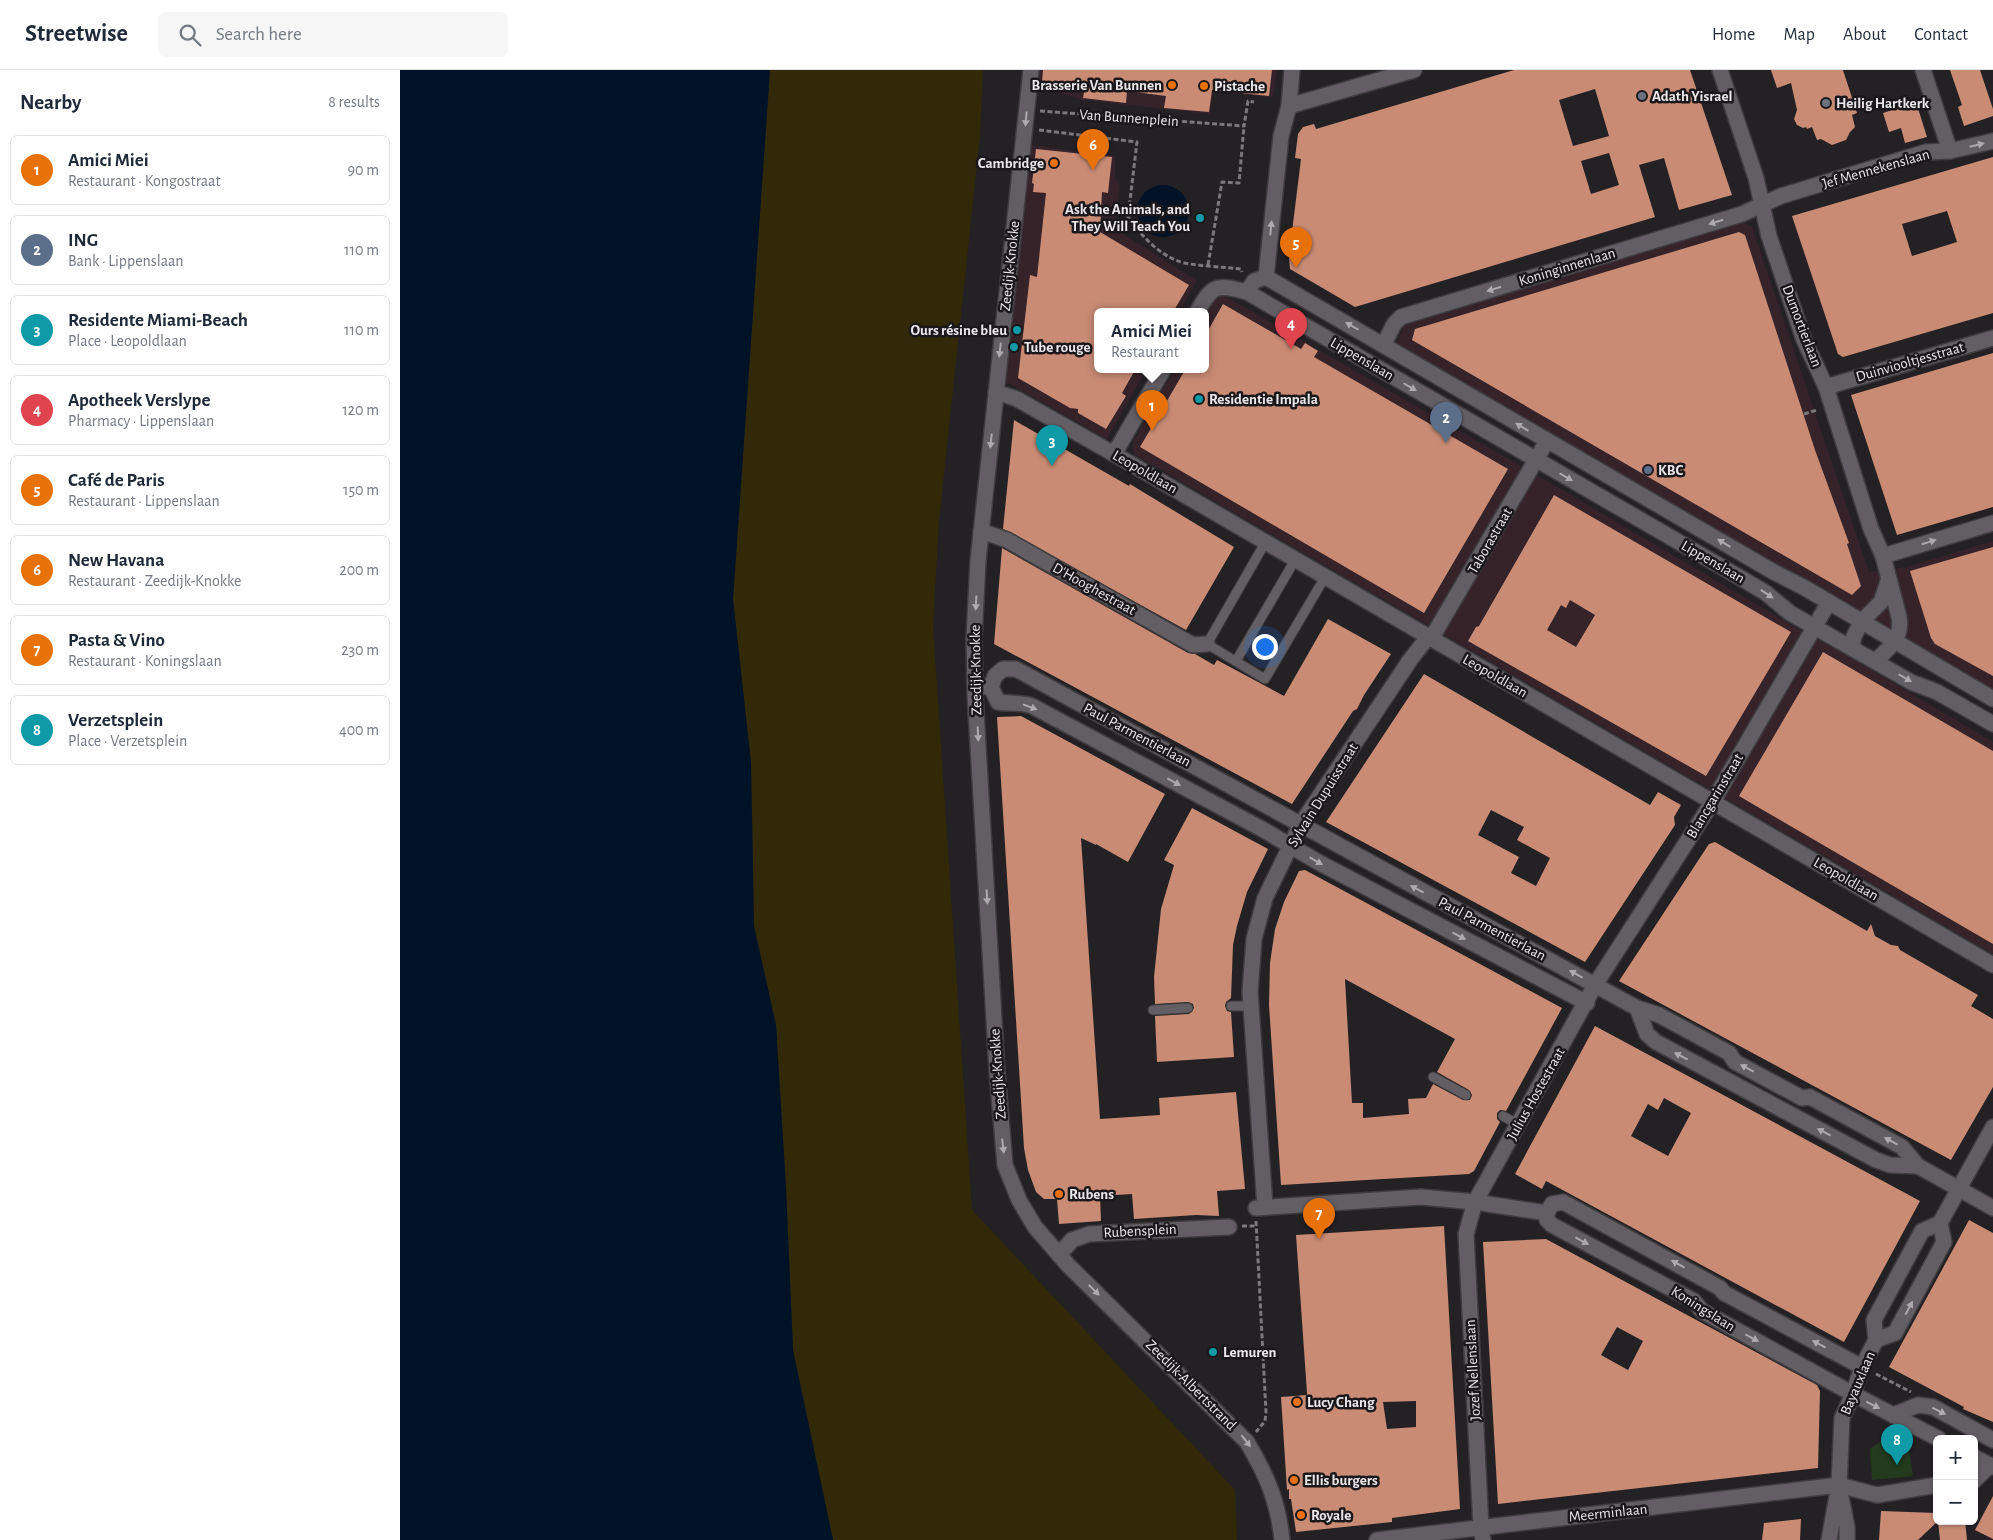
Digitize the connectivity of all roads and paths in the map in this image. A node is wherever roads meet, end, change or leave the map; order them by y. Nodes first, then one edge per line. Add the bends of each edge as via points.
1 (1031, 70) edge
2 (1292, 70) edge
3 (1414, 70) edge
4 (1720, 70) edge
5 (1923, 70) edge
6 (1254, 102) dead end
7 (1289, 106) junction
8 (1027, 110) junction
9 (1244, 126) junction
10 (1024, 140) junction
11 (1993, 141) edge
12 (1950, 151) junction
13 (1762, 204) junction
14 (1208, 265) junction
15 (1266, 277) junction
16 (1247, 292) junction
17 (1199, 308) edge
18 (1993, 338) edge
19 (1384, 344) junction
20 (1161, 373) edge
21 (1826, 387) junction
22 (996, 392) junction
23 (1547, 441) junction
24 (1114, 454) junction
25 (1536, 460) junction
26 (1993, 523) edge
27 (981, 530) junction
28 (1265, 543) junction
29 (1883, 556) junction
30 (1295, 560) junction
31 (1326, 578) junction
32 (1888, 581) junction
33 (1829, 602) junction
34 (1862, 621) junction
35 (1814, 627) junction
36 (1429, 638) junction
37 (1895, 640) junction
38 (1207, 644) junction
39 (1852, 648) junction
40 (1875, 661) junction
41 (1236, 662) junction
42 (975, 686) junction
43 (991, 687) junction
44 (1993, 699) edge
45 (1993, 724) edge
46 (1714, 801) junction
47 (1301, 824) junction
48 (1290, 846) junction
49 (1993, 965) edge
50 (1596, 985) junction
51 (1587, 1003) junction
52 (1231, 1006) dead end
53 (1251, 1006) junction
54 (1188, 1008) dead end
55 (1637, 1008) junction
56 (1153, 1010) dead end
57 (1433, 1077) dead end
58 (1466, 1095) dead end
59 (1503, 1116) dead end
60 (1519, 1125) junction
61 (1993, 1127) edge
62 (1918, 1166) junction
63 (1958, 1189) junction
64 (1475, 1202) junction
65 (1260, 1208) junction
66 (1993, 1208) edge
67 (1547, 1212) junction
68 (1940, 1223) junction
69 (1229, 1227) dead end
70 (1059, 1255) junction
71 (1876, 1340) junction
72 (1862, 1367) junction
73 (1853, 1394) junction
74 (1918, 1405) junction
75 (1893, 1415) junction
76 (1933, 1436) edge
77 (1993, 1440) edge
78 (1248, 1442) junction
79 (1978, 1459) edge
80 (1991, 1466) edge
81 (1975, 1480) edge
82 (1839, 1486) junction
83 (1933, 1486) edge
84 (1482, 1533) edge
85 (1282, 1540) edge
86 (1378, 1540) edge
87 (1829, 1540) edge
88 (1847, 1540) edge

1 - 8 street, Zeedijk-Knokke
2 - 7 street
3 - 7 street
4 - 13 street, Dumortierlaan
5 - 12 street
6 - 9 path via 1248,101
15 -> 7 street via 1281,136
8 - 9 path, Van Bunnenplein
8 -> 10 street, Zeedijk-Knokke
9 - 14 path via 1239,183 1222,182
10 - 14 path, Van Bunnenplein via 1034,130 1042,130 1137,142 1128,218 1148,242 1179,262
10 -> 22 street, Zeedijk-Knokke
12 -> 11 street, Jef Mennekenslaan
12 - 13 street, Jef Mennekenslaan via 1926,152
13 -> 19 street, Koninginnenlaan via 1742,214 1401,317
13 - 21 street, Dumortierlaan via 1798,324
14 - 16 path, Van Bunnenplein via 1241,269
15 - 16 street via 1254,281
19 -> 15 street, Lippenslaan
16 - 17 street, Lippenslaan via 1217,288 1208,292
16 -> 25 street, Lippenslaan
18 - 21 street, Duinviooltjesstraat
23 -> 19 street, Lippenslaan
20 - 24 street
21 - 29 street, Dumortierlaan via 1868,520
22 - 24 street, Leopoldlaan via 1017,399
22 -> 27 street, Zeedijk-Knokke
23 - 25 street, Taborastraat
33 -> 23 street, Lippenslaan
24 - 28 street, Leopoldlaan
25 -> 35 street, Lippenslaan via 1766,593
25 - 36 street, Taborastraat
29 -> 26 street
27 - 38 street, D'Hooghestraat via 1007,540 1193,645
27 -> 42 street, Zeedijk-Knokke via 974,638
28 - 30 street, Leopoldlaan
28 - 38 lane
29 - 32 street, Dumortierlaan
30 - 31 street, Leopoldlaan
30 - 41 lane
31 - 36 street, Leopoldlaan
31 - 41 lane via 1266,678
32 - 34 street via 1881,602
32 - 37 street, Dumortierlaan via 1901,627
33 - 34 street, Lippenslaan
33 - 35 street, Blancgarinstraat
34 - 37 street, Lippenslaan
34 - 39 street
35 - 39 street, Lippenslaan
35 - 46 street, Blancgarinstraat
36 - 46 street, Leopoldlaan
36 - 47 street, Sylvain Dupuisstraat via 1410,660
37 - 40 street
37 - 44 street, Lippenslaan
38 - 41 lane
39 - 40 street, Lippenslaan
40 -> 45 street, Lippenslaan
42 - 43 street
42 -> 70 street, Zeedijk-Knokke via 1005,1166 1035,1228
43 - 47 street, Paul Parmentierlaan via 1003,668 1016,669
43 -> 48 street, Paul Parmentierlaan via 998,702 1032,706
46 - 49 street, Leopoldlaan
46 - 50 street, Blancgarinstraat
47 - 48 street, Sylvain Dupuisstraat
50 -> 47 street, Paul Parmentierlaan
48 -> 51 street, Paul Parmentierlaan
48 - 53 street, Sylvain Dupuisstraat via 1266,898 1254,938
50 - 51 street, Julius Hostestraat
50 - 55 street, Paul Parmentierlaan
51 - 60 street, Julius Hostestraat
52 - 53 lane
53 - 65 street, Sylvain Dupuisstraat
54 - 56 lane
62 -> 55 street, Paul Parmentierlaan via 1902,1147 1810,1097 1802,1098 1735,1062 1729,1052 1659,1015
62 -> 55 street via 1876,1160 1656,1042 1647,1034
57 - 58 lane
59 - 60 lane
60 - 64 street, Julius Hostestraat
61 - 63 street
62 - 63 street, Paul Parmentierlaan
63 - 66 street, Paul Parmentierlaan
63 - 68 street
64 - 65 street via 1421,1197
64 - 67 street
64 - 84 street, Jozef Nellenslaan via 1466,1234
65 - 78 path via 1266,1412 1265,1421
72 -> 67 street, Koningslaan via 1564,1202 1552,1204
67 -> 73 street, Koningslaan via 1547,1220 1552,1226 1694,1301 1702,1311
68 - 71 street, Bayauxlaan via 1922,1231 1874,1320
71 -> 68 street, Bayauxlaan via 1895,1333 1944,1242
69 - 70 street, Rubensplein via 1089,1234 1072,1240
70 -> 78 street, Zeedijk-Albertstrand
71 - 72 street, Bayauxlaan
72 - 73 street, Bayauxlaan
72 - 74 path via 1910,1391
73 -> 75 street, Koningslaan
73 - 82 street, Bayauxlaan via 1842,1418
74 - 75 street
74 -> 77 street via 1932,1407
75 - 76 street, Koningslaan
78 - 85 street, Zeedijk-Albertstrand via 1274,1496
79 - 80 street
80 - 81 street
82 - 83 street, Meerminlaan via 1877,1495
82 - 84 street, Meerminlaan
82 - 87 street, Bayauxlaan
82 - 88 street, Bayauxlaan
84 - 86 street, Meerminlaan

